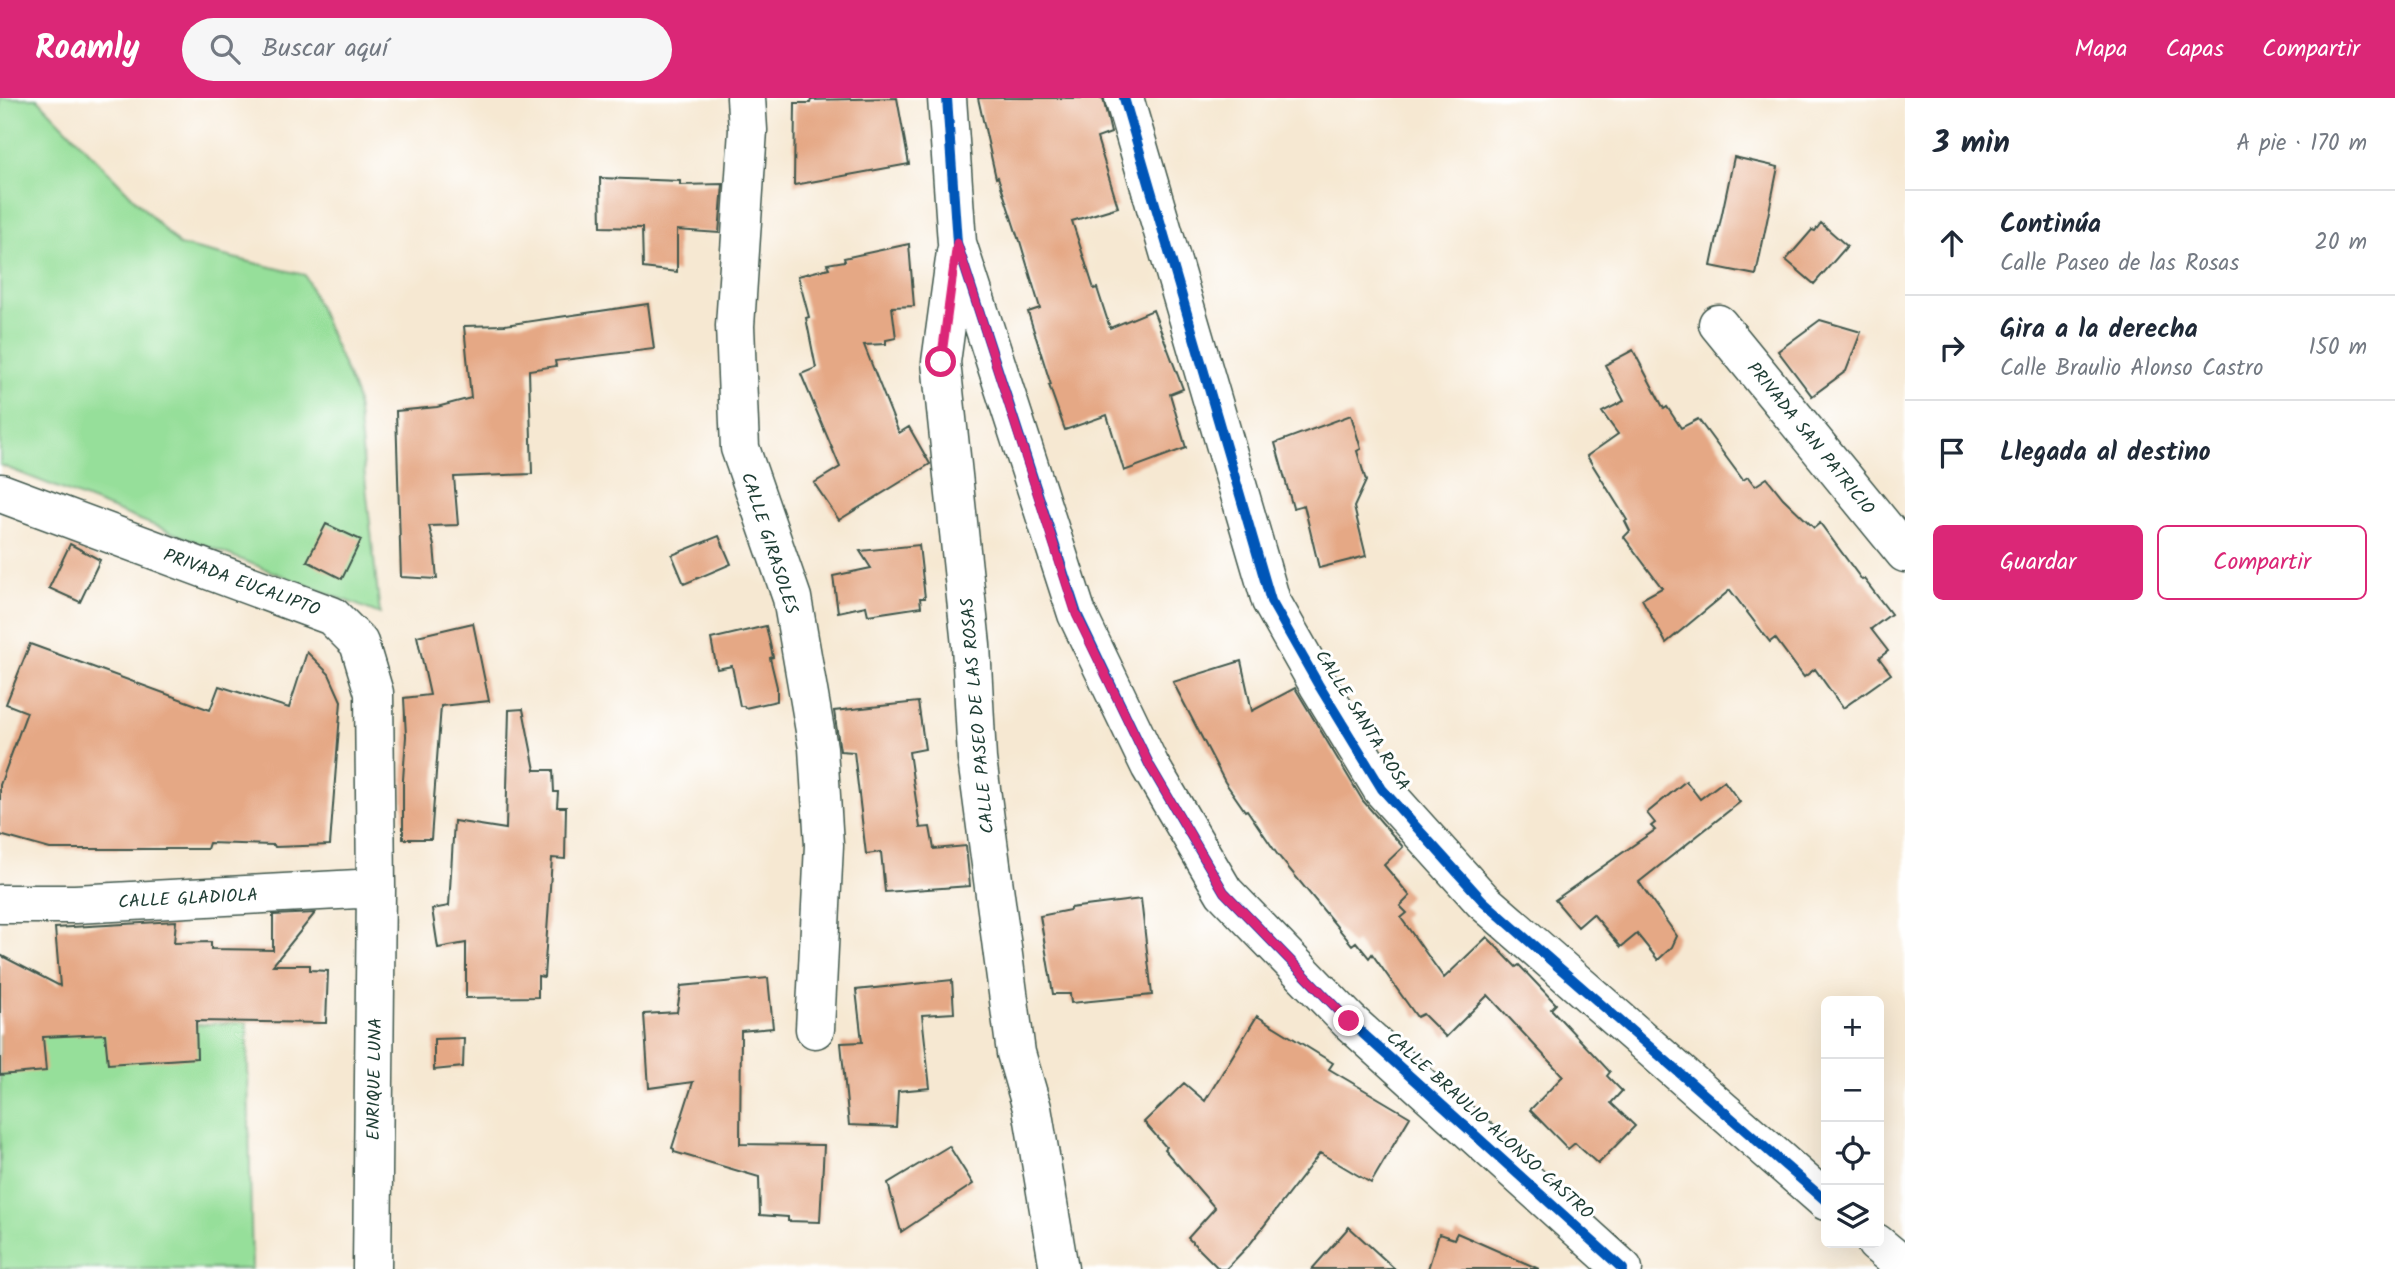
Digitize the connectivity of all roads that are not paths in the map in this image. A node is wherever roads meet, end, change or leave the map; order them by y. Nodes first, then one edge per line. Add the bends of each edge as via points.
1 (746, 98) edge
2 (947, 98) edge
3 (1130, 104) edge
4 (957, 243) junction
5 (1718, 324) dead end
6 (1, 493) edge
7 (1905, 553) edge
8 (376, 888) junction
9 (0, 904) edge
10 (816, 1029) dead end
11 (1821, 1196) edge
12 (1882, 1248) edge
13 (1584, 1253) edge
14 (1905, 1267) edge
15 (372, 1269) edge
16 (1059, 1269) edge
17 (1623, 1269) edge

1 - 10 street, CALLE GIRASOLES via 748,130 735,326 740,449 792,598 818,748 824,845
2 - 4 street, CALLE BRAULIO ALONSO CASTRO
3 - 11 street, CALLE SANTA ROSA via 1271,601 1382,789 1483,901
4 - 13 street, CALLE BRAULIO ALONSO CASTRO via 1076,614 1150,766 1224,892
4 - 16 street, CALLE PASEO DE LAS ROSAS via 941,362 971,645 977,760 1016,1053 1032,1108
5 - 7 street, PRIVADA SAN PATRICIO
6 - 8 street, PRIVADA EUCALIPTO via 332,616 359,643 374,693
8 - 9 street, CALLE GLADIOLA
8 - 15 street, ENRIQUE LUNA
12 - 14 street
13 - 17 street, CALLE BRAULIO ALONSO CASTRO

